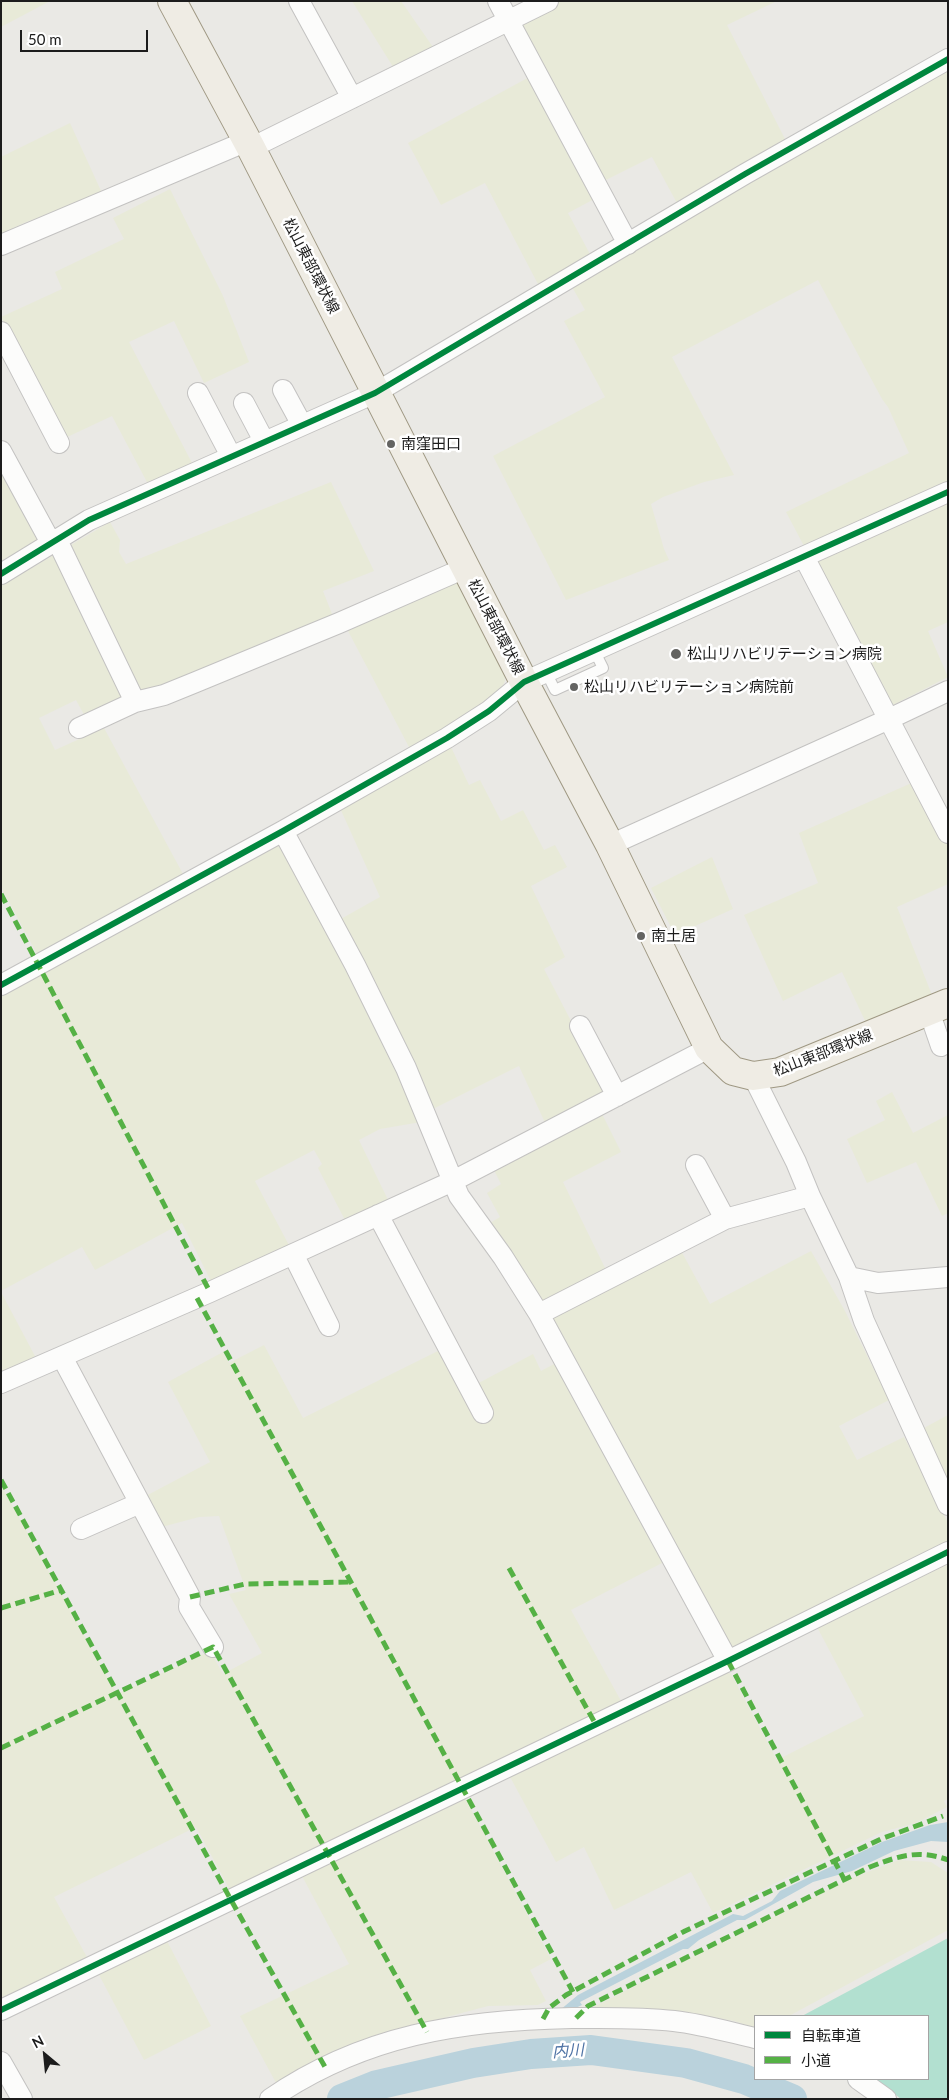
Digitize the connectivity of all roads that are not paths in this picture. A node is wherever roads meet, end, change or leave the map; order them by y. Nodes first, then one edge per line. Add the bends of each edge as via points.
1 (172, 1) edge
2 (299, 1) edge
3 (498, 1) edge
4 (548, 1) edge
5 (509, 21) junction
6 (948, 59) edge
7 (352, 98) junction
8 (249, 145) junction
9 (628, 244) junction
10 (1, 245) edge
11 (1, 332) edge
12 (283, 390) dead end
13 (198, 393) dead end
14 (375, 393) junction
15 (244, 403) dead end
16 (302, 425) junction
17 (264, 441) junction
18 (59, 443) dead end
19 (1, 451) edge
20 (231, 456) junction
21 (948, 492) edge
22 (54, 542) junction
23 (804, 557) junction
24 (465, 568) junction
25 (1, 574) edge
26 (535, 677) junction
27 (948, 691) edge
28 (135, 702) junction
29 (889, 719) junction
30 (79, 728) dead end
31 (946, 825) edge
32 (283, 831) junction
33 (610, 845) junction
34 (1, 985) edge
35 (938, 1007) edge
36 (580, 1026) dead end
37 (940, 1046) dead end
38 (709, 1048) junction
39 (753, 1076) junction
40 (617, 1096) junction
41 (696, 1165) dead end
42 (453, 1181) junction
43 (810, 1196) junction
44 (378, 1215) junction
45 (724, 1219) junction
46 (292, 1254) junction
47 (849, 1277) junction
48 (948, 1277) edge
49 (539, 1314) junction
50 (329, 1326) dead end
51 (62, 1357) junction
52 (1, 1383) edge
53 (483, 1413) dead end
54 (140, 1503) junction
55 (948, 1505) edge
56 (81, 1529) dead end
57 (948, 1552) edge
58 (213, 1647) dead end
59 (728, 1662) junction
60 (1, 2010) edge
61 (754, 2038) edge
62 (1, 2062) edge
63 (859, 2080) edge
64 (22, 2099) edge
65 (270, 2099) edge
66 (886, 2099) edge

1 - 8 main road, 松山東部環状線
2 - 7 street
3 - 5 street
4 - 5 street
5 - 7 street
5 - 9 street
6 - 9 street
7 - 8 street
8 - 10 street
8 - 14 main road, 松山東部環状線
9 - 14 street
11 - 18 street
12 - 16 street
13 - 20 street
14 - 16 street
14 - 24 main road, 松山東部環状線
15 - 17 street
16 - 17 street
17 - 20 street
19 - 22 street
20 - 22 street via 89,520
21 - 23 street
22 - 25 street
22 - 28 street
23 - 26 street
23 - 29 street
24 - 26 main road, 松山東部環状線
24 - 28 street via 164,695
26 - 32 street via 447,738
26 - 33 main road, 松山東部環状線
27 - 29 street
28 - 30 street
29 - 31 street
29 - 33 street
32 - 34 street
32 - 42 street via 402,1060
33 - 38 main road, 松山東部環状線
35 - 37 street
35 - 39 main road, 松山東部環状線 via 780,1072
36 - 40 street
38 - 39 main road, 松山東部環状線 via 733,1071
38 - 40 street
39 - 43 street
40 - 42 street
41 - 45 street
42 - 44 street
42 - 49 street via 459,1196
43 - 45 street
43 - 47 street
44 - 46 street
44 - 53 street
45 - 49 street
46 - 50 street
46 - 51 street
47 - 48 street via 878,1283
47 - 55 street via 864,1321
49 - 59 street
51 - 52 street
51 - 54 street
54 - 56 street
54 - 58 street via 190,1597 189,1607
57 - 59 street
59 - 60 street
61 - 65 street via 674,2021 620,2018 523,2019 458,2025 393,2040 343,2059
62 - 64 street
63 - 66 street

